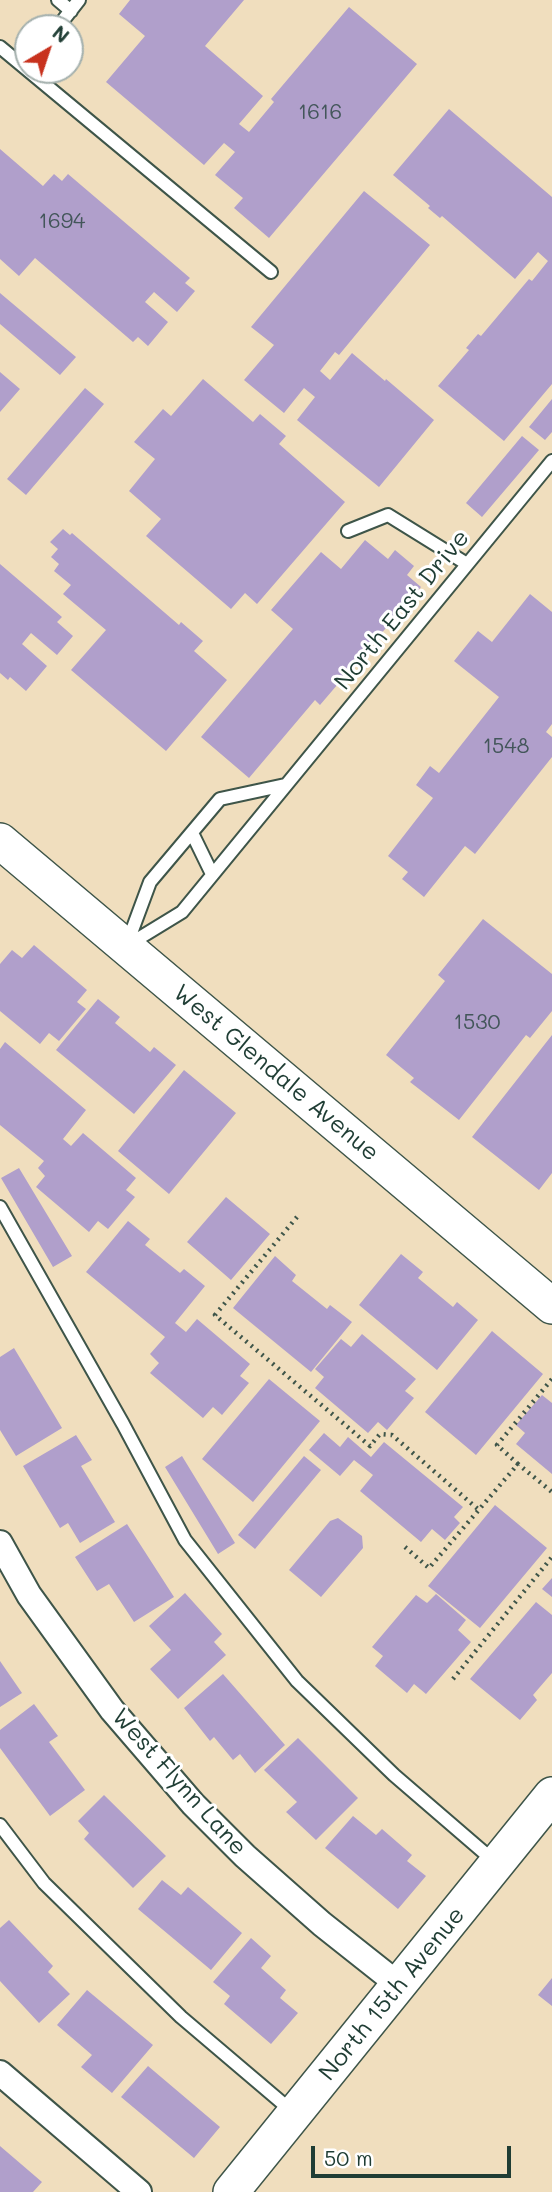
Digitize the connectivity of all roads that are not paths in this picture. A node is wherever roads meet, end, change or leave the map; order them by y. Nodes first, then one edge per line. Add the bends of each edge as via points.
1 (58, 0) edge
2 (79, 0) edge
3 (71, 11) junction
4 (69, 14) edge
5 (47, 84) edge
6 (271, 272) dead end
7 (552, 461) edge
8 (348, 531) dead end
9 (467, 564) junction
10 (285, 785) junction
11 (192, 832) junction
12 (0, 841) edge
13 (212, 874) junction
14 (126, 947) junction
15 (0, 1207) edge
16 (552, 1306) edge
17 (0, 1543) edge
18 (552, 1795) edge
19 (0, 1825) edge
20 (497, 1863) junction
21 (399, 1985) junction
22 (0, 2073) edge
23 (294, 2113) junction
24 (138, 2192) edge
25 (231, 2192) edge

1 - 3 lane
2 - 3 lane
3 - 4 lane
5 - 6 lane
7 - 9 lane, North East Drive
8 - 9 lane via 388,515
9 - 10 lane, North East Drive
10 - 11 lane via 220,799
10 - 13 lane, North East Drive
11 - 13 lane
11 - 14 lane via 150,882
12 - 14 main road, West Glendale Avenue
13 - 14 lane, North East Drive via 182,912
14 - 16 main road, West Glendale Avenue
15 - 20 lane via 185,1540 297,1681 394,1775
17 - 21 street, West Flynn Lane via 29,1594 112,1710 184,1795 245,1856
18 - 20 main road, North 15th Avenue
19 - 23 lane via 63,1902 181,2017
20 - 21 main road, North 15th Avenue
21 - 23 main road, North 15th Avenue
22 - 24 street
23 - 25 main road, North 15th Avenue

